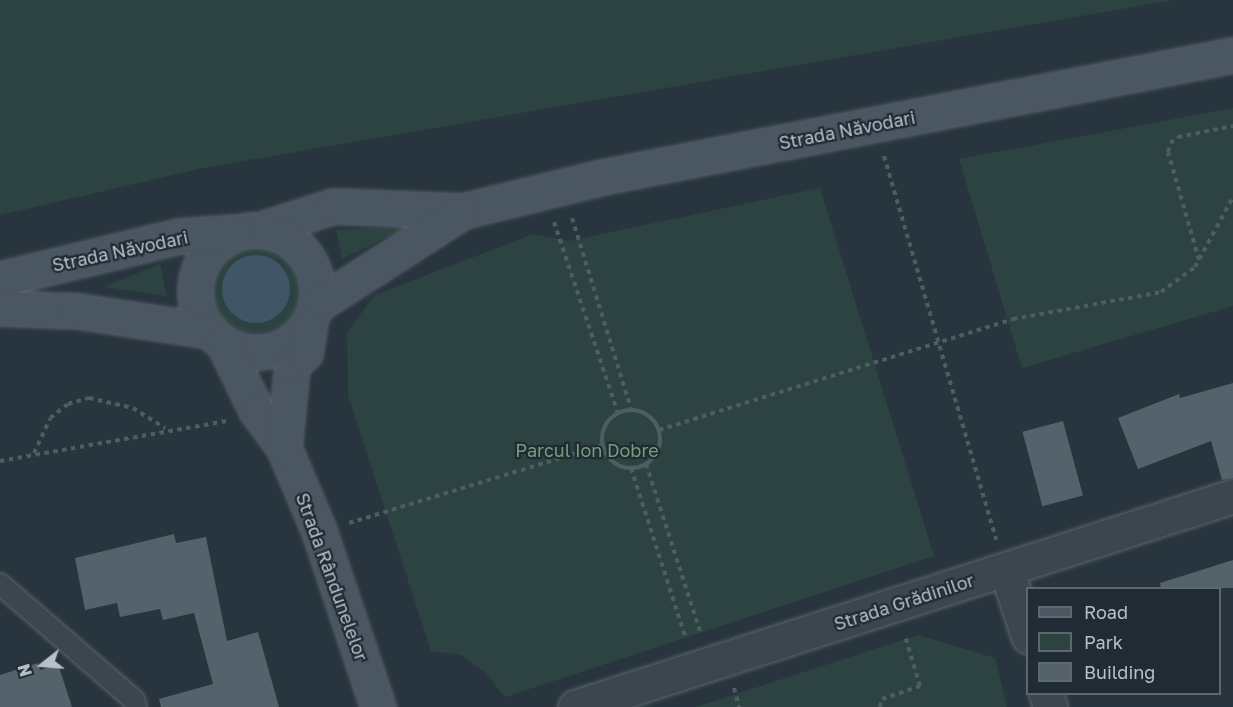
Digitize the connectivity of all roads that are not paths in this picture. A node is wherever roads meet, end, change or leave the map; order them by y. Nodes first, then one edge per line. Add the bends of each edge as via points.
1 (1233, 55) edge
2 (463, 211) junction
3 (252, 230) junction
4 (0, 279) edge
5 (0, 308) edge
6 (313, 313) junction
7 (217, 336) junction
8 (284, 448) junction
9 (1233, 496) edge
10 (1006, 569) junction
11 (0, 584) edge
12 (1026, 630) edge
13 (136, 707) edge
14 (378, 707) edge
15 (575, 707) edge

1 - 2 main road, Strada Năvodari via 553,188
2 - 3 main road, Strada Năvodari via 333,206
2 - 6 main road, Strada Năvodari
3 - 4 main road, Strada Năvodari via 178,236
3 - 6 main road via 282,235 306,256 317,285
3 - 7 main road via 223,239 198,272 198,303
5 - 7 main road via 78,311
6 - 7 main road via 286,344 269,350 251,351
6 - 8 main road, Strada Rândunelelor via 305,353 292,365
7 - 8 main road, Strada Rândunelelor via 256,410
8 - 14 main road, Strada Rândunelelor via 320,531
9 - 10 street, Strada Grădinilor
10 - 12 street
10 - 15 street, Strada Grădinilor
11 - 13 lane via 134,700

